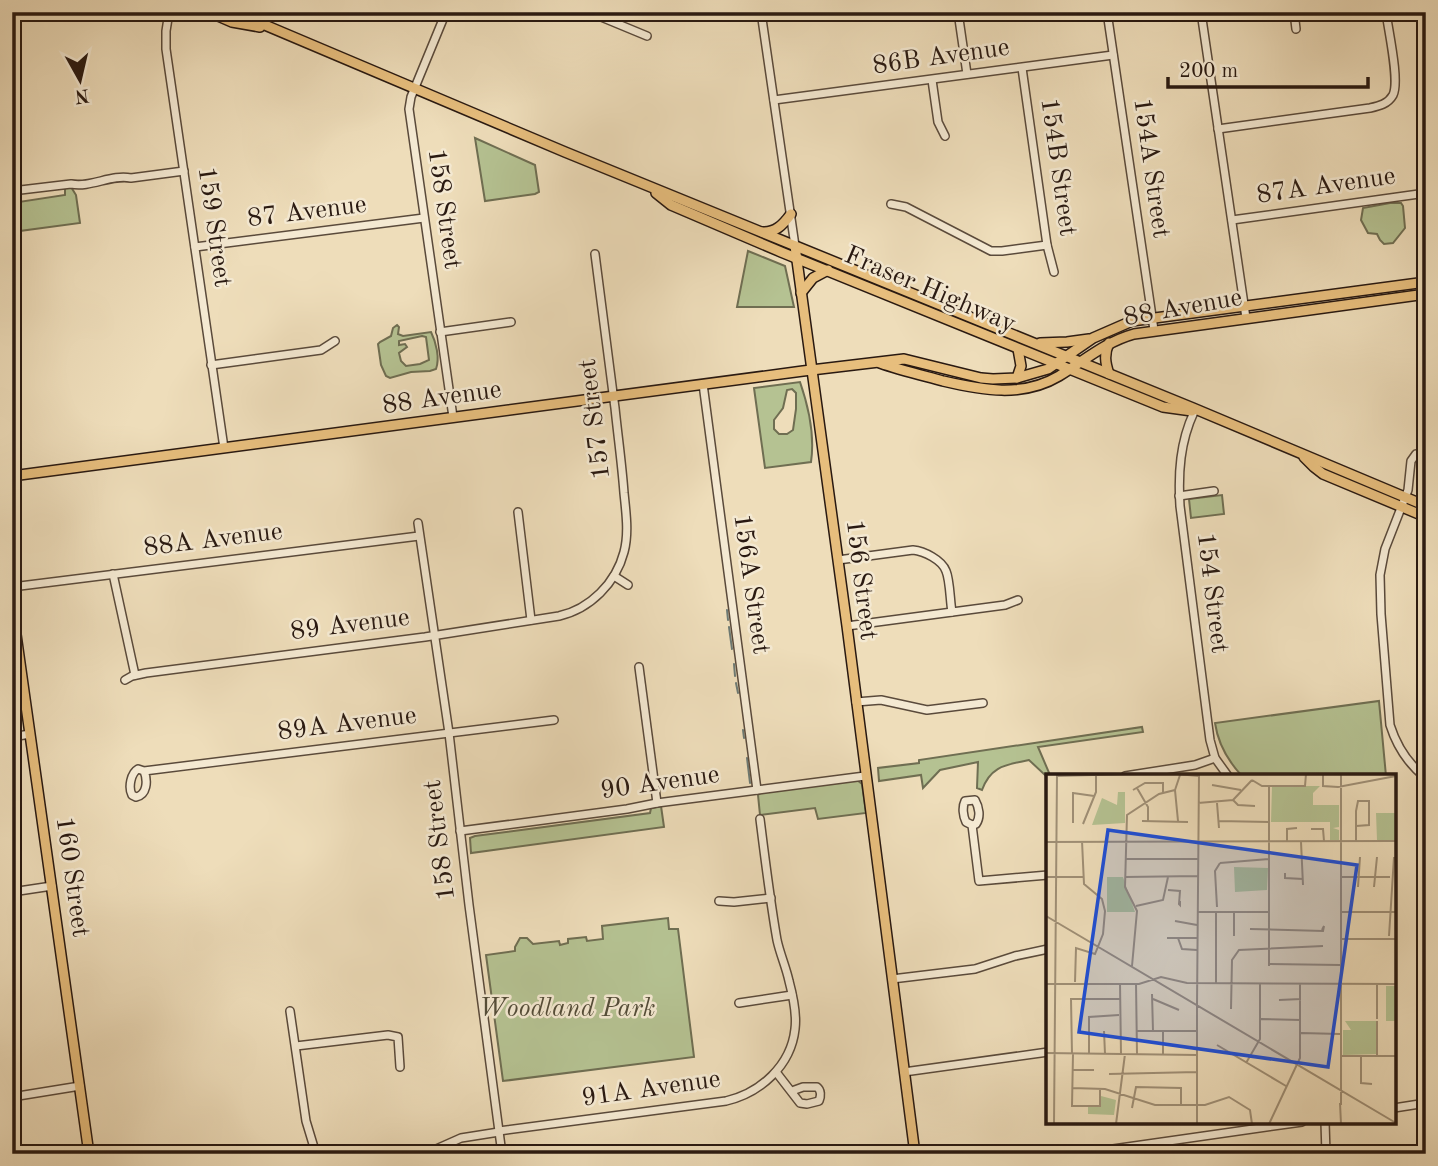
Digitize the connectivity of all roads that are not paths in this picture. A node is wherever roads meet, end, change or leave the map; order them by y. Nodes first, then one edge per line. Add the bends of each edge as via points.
1 (169, 12) edge
2 (209, 12) edge
3 (234, 12) edge
4 (446, 12) edge
5 (589, 12) edge
6 (761, 12) edge
7 (958, 12) edge
8 (1107, 12) edge
9 (1201, 12) edge
10 (1294, 12) edge
11 (1386, 12) edge
12 (1296, 29) dead end
13 (275, 30) junction
14 (647, 36) dead end
15 (1113, 55) junction
16 (1022, 68) junction
17 (967, 74) junction
18 (932, 80) junction
19 (415, 88) junction
20 (774, 100) junction
21 (1218, 129) junction
22 (945, 136) dead end
23 (184, 171) junction
24 (646, 185) junction
25 (12, 191) edge
26 (1426, 194) edge
27 (891, 204) dead end
28 (791, 214) junction
29 (424, 218) junction
30 (1232, 220) junction
31 (759, 231) junction
32 (1048, 245) junction
33 (794, 246) junction
34 (195, 247) junction
35 (596, 254) dead end
36 (796, 257) junction
37 (828, 270) junction
38 (1054, 272) dead end
39 (1426, 282) edge
40 (801, 293) junction
41 (1426, 294) edge
42 (1245, 306) junction
43 (1152, 318) junction
44 (1247, 318) junction
45 (511, 322) dead end
46 (1154, 330) junction
47 (440, 332) junction
48 (1093, 338) junction
49 (335, 341) dead end
50 (1035, 343) junction
51 (1109, 343) junction
52 (1018, 349) junction
53 (1068, 357) junction
54 (878, 362) junction
55 (1080, 362) junction
56 (1057, 364) junction
57 (211, 365) junction
58 (812, 369) junction
59 (1069, 369) junction
60 (1109, 374) junction
61 (1017, 378) junction
62 (703, 384) junction
63 (614, 396) junction
64 (1194, 412) junction
65 (1205, 413) junction
66 (453, 417) junction
67 (224, 448) junction
68 (1426, 454) edge
69 (12, 476) edge
70 (1214, 491) dead end
71 (1179, 496) junction
72 (1403, 502) junction
73 (1426, 506) edge
74 (518, 512) dead end
75 (1426, 517) edge
76 (418, 523) dead end
77 (419, 536) junction
78 (838, 560) junction
79 (113, 574) junction
80 (614, 576) junction
81 (628, 585) dead end
82 (12, 587) edge
83 (1018, 600) dead end
84 (12, 606) edge
85 (580, 608) joint
86 (952, 612) junction
87 (531, 620) junction
88 (847, 626) junction
89 (434, 635) junction
90 (15, 643) edge
91 (639, 667) dead end
92 (135, 675) junction
93 (125, 680) dead end
94 (856, 702) junction
95 (983, 703) dead end
96 (554, 720) dead end
97 (449, 733) junction
98 (30, 734) junction
99 (12, 737) edge
100 (1215, 758) junction
101 (144, 771) dead end
102 (1138, 774) edge
103 (1227, 774) edge
104 (865, 776) junction
105 (1426, 778) edge
106 (757, 790) junction
107 (657, 803) junction
108 (760, 819) dead end
109 (972, 825) dead end
110 (460, 831) junction
111 (1046, 874) edge
112 (52, 886) junction
113 (12, 892) edge
114 (771, 898) junction
115 (719, 901) dead end
116 (1046, 949) edge
117 (892, 979) junction
118 (792, 995) junction
119 (739, 1003) dead end
120 (290, 1012) dead end
121 (296, 1046) junction
122 (1046, 1052) edge
123 (400, 1067) dead end
124 (776, 1072) junction
125 (904, 1072) junction
126 (80, 1086) junction
127 (792, 1091) dead end
128 (12, 1097) edge
129 (1426, 1103) edge
130 (1396, 1108) edge
131 (1288, 1124) edge
132 (1325, 1124) edge
133 (499, 1132) junction
134 (89, 1154) edge
135 (316, 1154) edge
136 (425, 1154) edge
137 (502, 1154) edge
138 (915, 1154) edge
139 (1078, 1154) edge
140 (1326, 1154) edge

1 - 23 street, 159 Street via 166,49
2 - 13 main road, Fraser Highway via 232,22
3 - 13 main road, Fraser Highway
4 - 19 street, 158 Street
5 - 14 street
6 - 20 street, 156 Street
7 - 17 street
8 - 15 street, 154A Street
9 - 21 street
10 - 12 street
11 - 21 street via 1395,82 1386,103
13 - 19 main road, Fraser Highway
15 - 16 street, 86B Avenue
15 - 43 street, 154A Street
16 - 17 street, 86B Avenue
16 - 32 street, 154B Street
17 - 18 street, 86B Avenue
18 - 20 street, 86B Avenue
18 - 22 street via 938,122
19 - 24 main road, Fraser Highway
19 - 29 street, 158 Street via 409,111
20 - 28 street, 156 Street
21 - 30 street
23 - 25 street
23 - 34 street, 159 Street
24 - 31 main road, Fraser Highway
24 - 36 main road, Fraser Highway via 671,205
26 - 30 street, 87A Avenue
27 - 32 street via 906,207 994,252
28 - 31 main road via 775,230
28 - 33 street, 156 Street
29 - 34 street, 87 Avenue
29 - 47 street, 158 Street
30 - 42 street
31 - 33 main road, Fraser Highway
32 - 38 street, 154B Street
33 - 36 main road, 156 Street
33 - 50 main road, Fraser Highway
34 - 57 street, 159 Street
35 - 63 street, 157 Street
36 - 37 main road, Fraser Highway
36 - 40 main road, 156 Street
37 - 40 main road via 813,278
37 - 52 main road, Fraser Highway
39 - 42 main road, 88 Avenue
40 - 58 main road, 156 Street
41 - 44 main road, 88 Avenue
42 - 43 main road, 88 Avenue
42 - 44 street
43 - 46 street, 154A Street
43 - 48 main road, 88 Avenue via 1123,324
44 - 46 main road, 88 Avenue
45 - 47 street
46 - 51 main road, 88 Avenue
47 - 66 street, 158 Street
48 - 50 main road
48 - 53 main road, 88 Avenue
49 - 57 street via 321,350
50 - 53 main road, Fraser Highway
51 - 55 main road, 88 Avenue
51 - 60 main road via 1105,358
52 - 56 main road, Fraser Highway
52 - 61 main road via 1021,366
53 - 55 main road, Fraser Highway
53 - 56 main road, 88 Avenue
54 - 58 main road, 88 Avenue
54 - 59 main road, 88 Avenue via 993,391 1037,386
54 - 61 main road, 88 Avenue via 904,359 981,378
55 - 59 main road, 88 Avenue
55 - 60 main road, Fraser Highway
56 - 59 main road, Fraser Highway
56 - 61 main road, 88 Avenue
57 - 67 street, 159 Street
58 - 62 main road, 88 Avenue
58 - 78 main road, 156 Street
59 - 64 main road, Fraser Highway via 1163,407
60 - 65 main road, Fraser Highway
62 - 63 main road, 88 Avenue
62 - 106 street, 156A Street
63 - 66 main road, 88 Avenue
63 - 80 street, 157 Street via 627,529 625,550
64 - 65 main road, Fraser Highway
64 - 71 street, 154 Street via 1183,439
65 - 72 main road, Fraser Highway
66 - 67 main road, 88 Avenue
67 - 69 main road, 88 Avenue
68 - 72 street via 1413,457
70 - 71 street
71 - 100 street, 154 Street
72 - 73 main road, Fraser Highway
72 - 75 main road, Fraser Highway
72 - 105 street via 1380,575 1388,705 1396,744
74 - 87 street
76 - 77 street, 158 Street
77 - 79 street, 88A Avenue
77 - 89 street, 158 Street
78 - 86 street via 921,551 946,570
78 - 88 main road, 156 Street
79 - 82 street, 88A Avenue
79 - 92 street
80 - 81 street
80 - 85 street, 157 Street
83 - 86 street
84 - 90 main road, 160 Street
85 - 87 street, 89 Avenue
86 - 88 street
87 - 89 street, 89 Avenue
88 - 94 main road, 156 Street
89 - 92 street, 89 Avenue
89 - 97 street, 158 Street
90 - 98 main road, 160 Street
91 - 107 street
92 - 93 street, 89 Avenue
94 - 95 street via 881,700 927,710
94 - 104 main road, 156 Street
96 - 97 street, 89A Avenue
97 - 101 street, 89A Avenue
97 - 110 street, 158 Street
98 - 99 street
98 - 112 main road, 160 Street
100 - 102 street
100 - 103 street, 154 Street
104 - 106 street, 90 Avenue
104 - 117 main road, 156 Street
106 - 107 street, 90 Avenue
107 - 110 street, 90 Avenue
108 - 114 street
109 - 111 street via 979,881
110 - 133 street, 158 Street
112 - 113 street
112 - 126 main road, 160 Street
114 - 115 street
114 - 118 street
116 - 117 street via 975,968
117 - 125 main road, 156 Street
118 - 119 street
118 - 124 street via 794,1034
120 - 121 street
121 - 123 street via 393,1035 398,1037
121 - 135 street via 306,1121
122 - 125 street
124 - 127 street
124 - 133 street, 91A Avenue via 757,1089 731,1100
125 - 138 main road, 156 Street
126 - 128 street
126 - 134 main road, 160 Street
129 - 130 street
131 - 139 street
132 - 140 street
133 - 136 street, 91A Avenue via 461,1138
133 - 137 street, 158 Street

